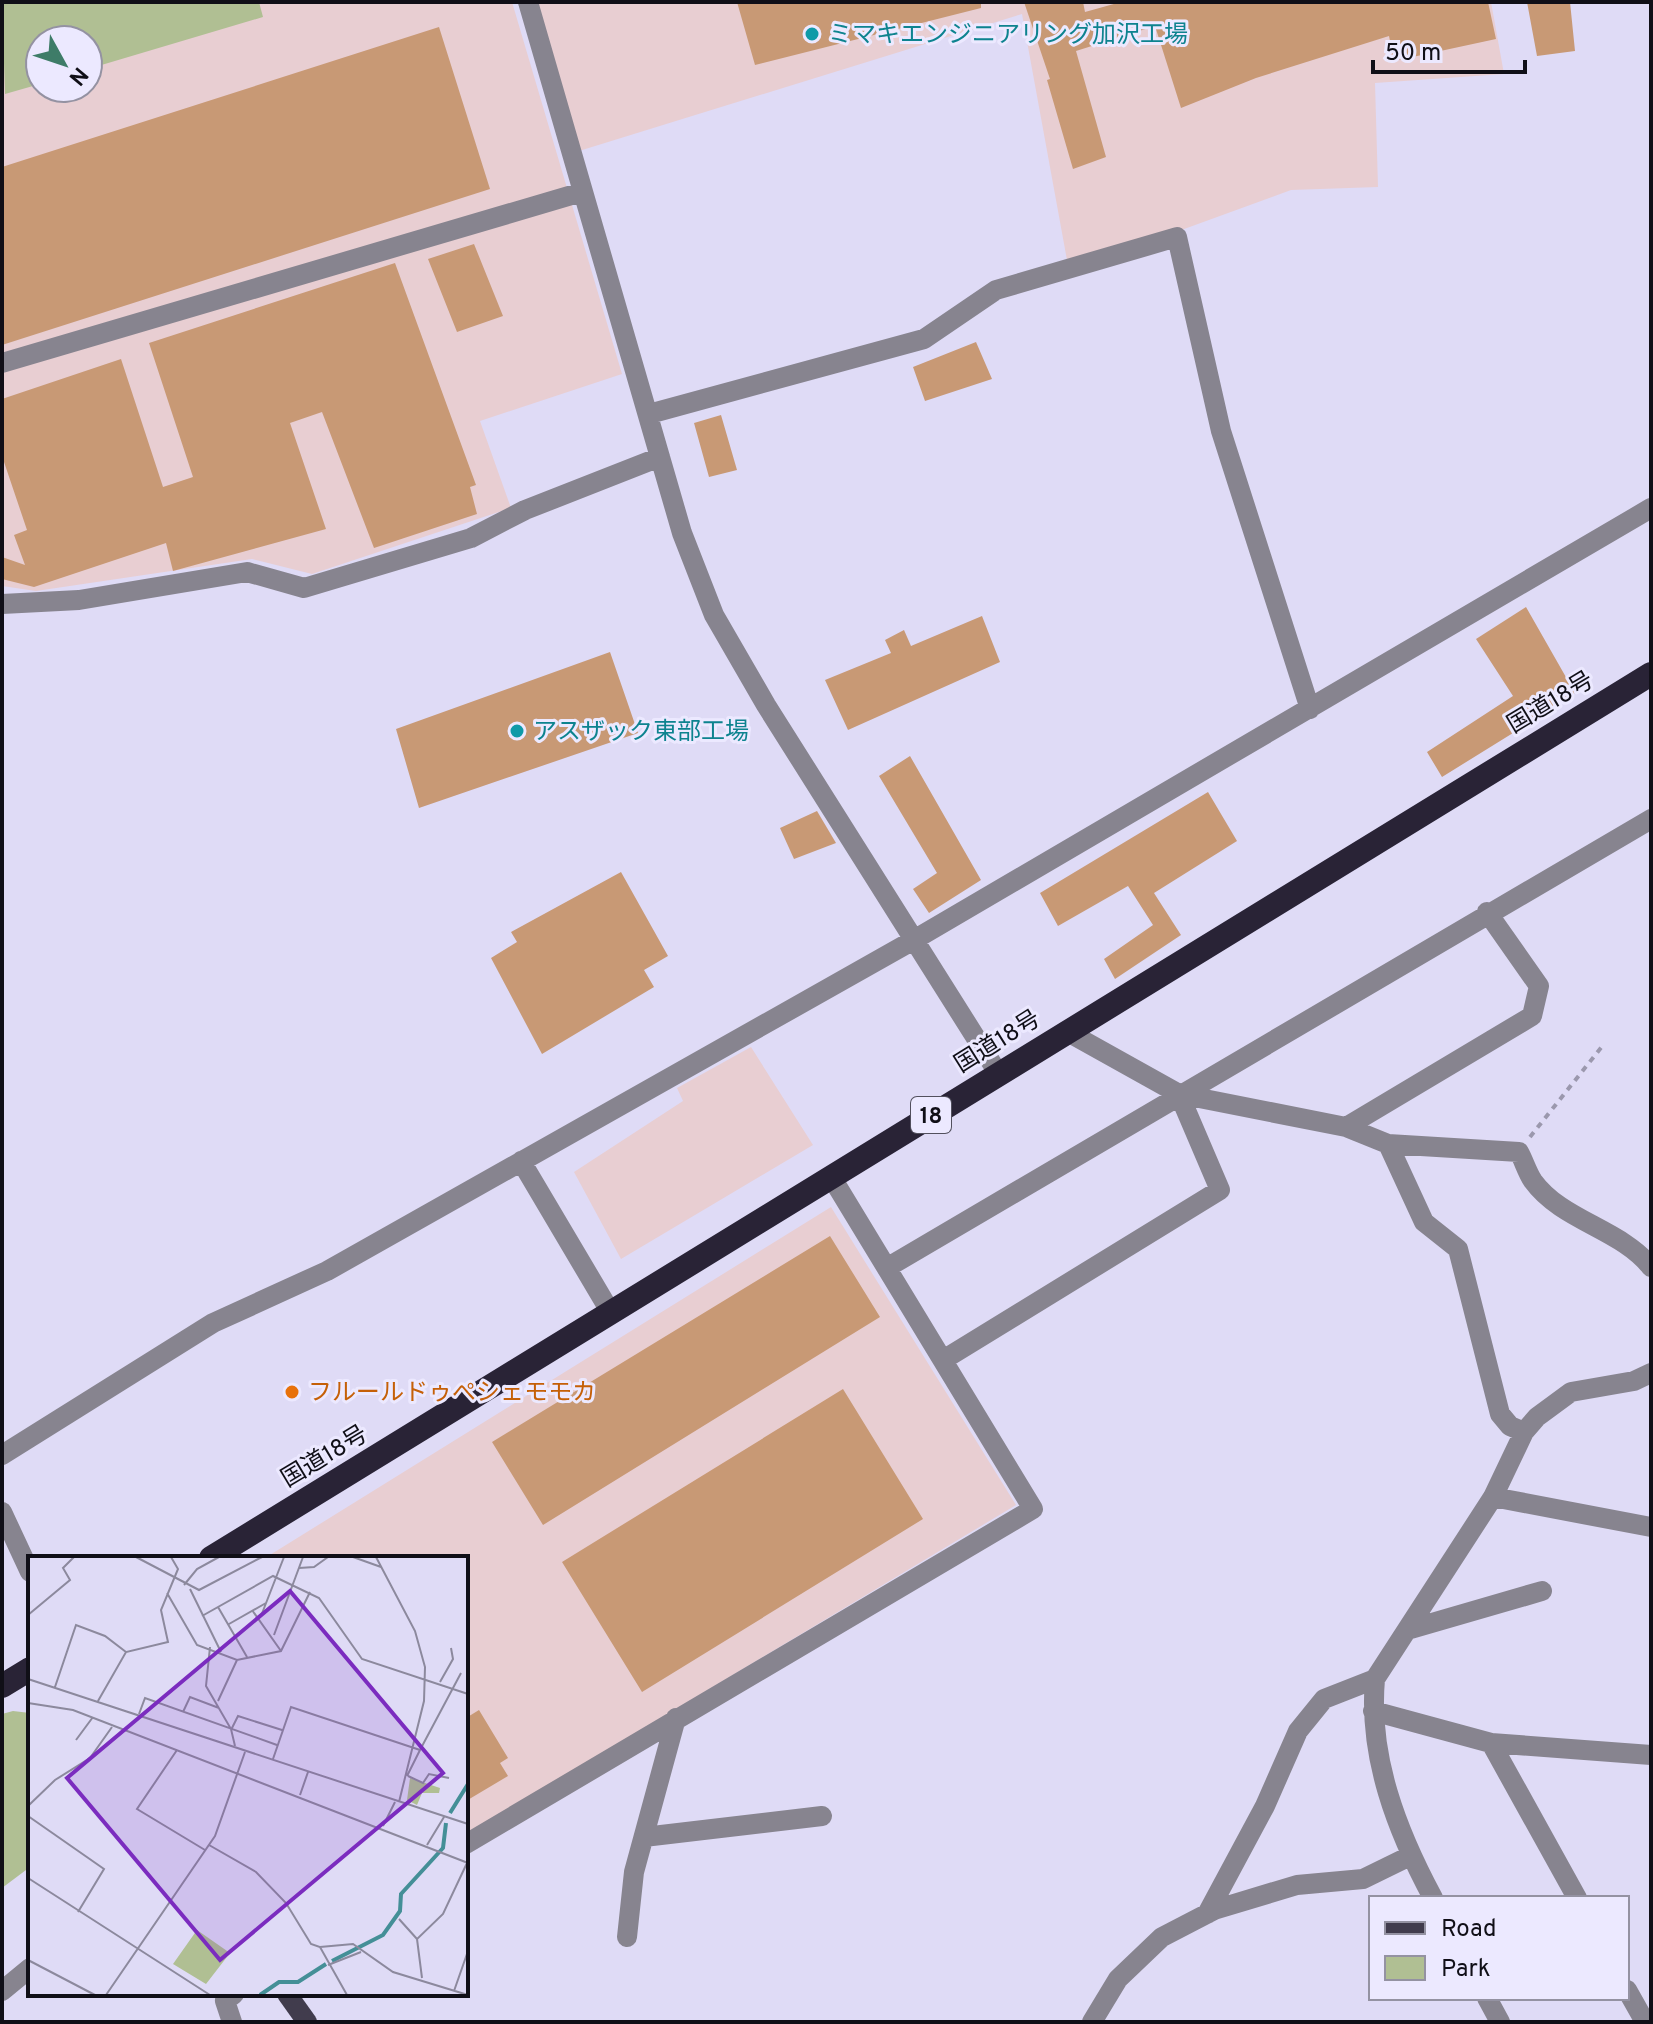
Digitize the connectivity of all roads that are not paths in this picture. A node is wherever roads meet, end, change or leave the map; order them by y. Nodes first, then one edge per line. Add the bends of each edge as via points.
1 (528, 2) edge
2 (582, 192) junction
3 (2, 363) edge
4 (649, 414) junction
5 (660, 457) junction
6 (1651, 508) edge
7 (2, 604) edge
8 (1651, 674) edge
9 (1310, 709) junction
10 (1651, 819) edge
11 (1487, 912) junction
12 (912, 941) junction
13 (1066, 1031) junction
14 (998, 1073) junction
15 (1179, 1094) junction
16 (1346, 1127) junction
17 (1388, 1144) junction
18 (521, 1161) junction
19 (832, 1178) junction
20 (888, 1267) junction
21 (1651, 1267) edge
22 (611, 1313) junction
23 (943, 1360) junction
24 (1645, 1379) edge
25 (1524, 1432) junction
26 (2, 1455) edge
27 (1493, 1497) junction
28 (2, 1512) edge
29 (1651, 1527) edge
30 (214, 1556) edge
31 (28, 1568) edge
32 (1542, 1591) dead end
33 (1411, 1629) junction
34 (28, 1670) edge
35 (1375, 1679) junction
36 (2, 1686) edge
37 (1373, 1711) junction
38 (676, 1718) junction
39 (1491, 1743) junction
40 (1650, 1758) edge
41 (822, 1816) dead end
42 (644, 1837) junction
43 (468, 1843) edge
44 (1410, 1856) junction
45 (1432, 1896) edge
46 (1576, 1896) edge
47 (1207, 1914) junction
48 (627, 1937) dead end
49 (28, 1970) edge
50 (2, 1991) edge
51 (1629, 1994) edge
52 (226, 1996) edge
53 (288, 1996) edge
54 (1488, 2000) edge
55 (232, 2022) edge
56 (307, 2022) edge
57 (1092, 2022) edge
58 (1500, 2022) edge
59 (1645, 2022) edge

1 - 2 street
2 - 3 street
2 - 4 street
4 - 5 street
4 - 9 street via 924,339 996,290 1177,237 1221,431
5 - 7 street via 525,510 471,538 304,588 247,572 79,600
5 - 12 street via 714,615
6 - 9 street
8 - 13 highway, 国道18号 / 18
9 - 12 street
10 - 11 street
11 - 15 street
11 - 16 street via 1539,986 1532,1016
12 - 14 street
12 - 18 street
13 - 14 highway, 国道18号 / 18
13 - 15 street
14 - 19 highway, 国道18号 / 18
15 - 16 street
15 - 20 street
15 - 23 street via 1220,1190
16 - 17 street
17 - 21 street via 1519,1152 1534,1182 1570,1212 1641,1254
17 - 25 street via 1424,1222 1458,1249 1500,1414
18 - 22 street
18 - 26 street via 327,1271 213,1323
19 - 20 street
19 - 22 highway, 国道18号 / 18
20 - 23 street
22 - 30 highway, 国道18号 / 18
23 - 38 street via 1033,1509
24 - 25 street via 1571,1392
25 - 27 street
27 - 29 street
27 - 33 street
28 - 31 street
32 - 33 street
33 - 35 street
34 - 36 highway
35 - 37 street
35 - 47 street via 1324,1699 1298,1731
37 - 39 street
37 - 44 street via 1389,1803
38 - 42 street
38 - 43 street
39 - 40 street
39 - 46 street
41 - 42 street
42 - 48 street
44 - 45 street
44 - 47 street via 1363,1879 1297,1885
47 - 57 street via 1162,1937 1138,1957
49 - 50 street
51 - 59 street
52 - 55 street
53 - 56 main road
54 - 58 street

